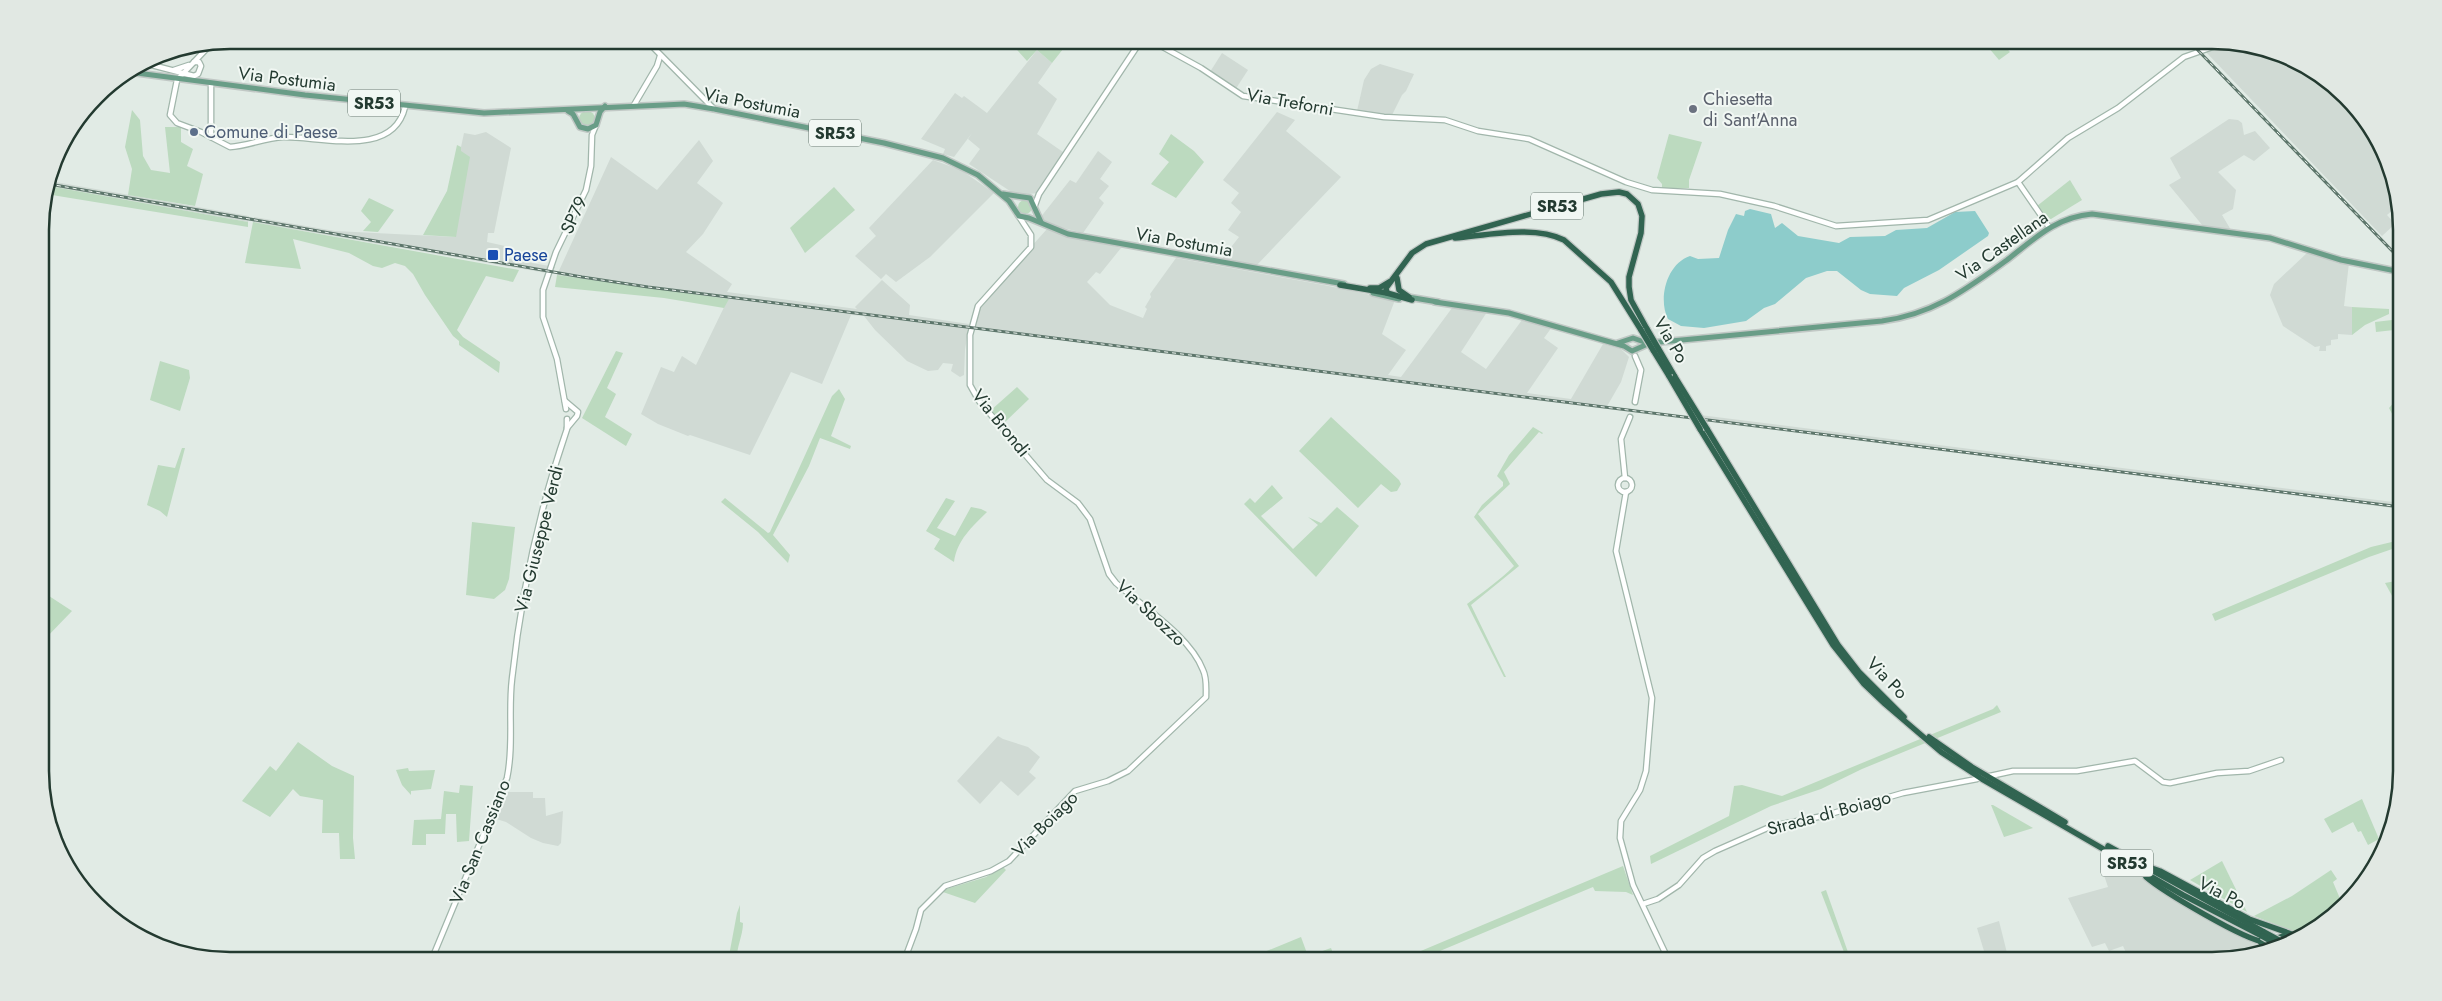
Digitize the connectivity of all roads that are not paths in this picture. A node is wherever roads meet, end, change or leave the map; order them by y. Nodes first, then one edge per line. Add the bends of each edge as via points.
1 (654, 49) edge
2 (1135, 49) edge
3 (1167, 49) edge
4 (2207, 49) edge
5 (205, 51) joint
6 (660, 56) junction
7 (192, 63) junction
8 (154, 65) edge
9 (174, 70) junction
10 (199, 70) junction
11 (186, 73) junction
12 (138, 74) edge
13 (177, 80) junction
14 (189, 81) junction
15 (209, 84) junction
16 (701, 99) junction
17 (605, 106) junction
18 (634, 106) junction
19 (405, 107) junction
20 (703, 107) junction
21 (591, 108) junction
22 (563, 109) junction
23 (582, 109) junction
24 (714, 109) junction
25 (598, 119) junction
26 (576, 120) junction
27 (596, 125) junction
28 (582, 128) junction
29 (210, 137) junction
30 (591, 141) junction
31 (2018, 182) junction
32 (1000, 192) junction
33 (1039, 194) junction
34 (1024, 197) junction
35 (1035, 207) junction
36 (1016, 212) junction
37 (1027, 217) junction
38 (1043, 224) junction
39 (1025, 226) junction
40 (2049, 227) junction
41 (2393, 271) edge
42 (1395, 278) junction
43 (1323, 281) junction
44 (1340, 285) junction
45 (1364, 288) junction
46 (1387, 293) junction
47 (1411, 299) junction
48 (1644, 330) junction
49 (1629, 339) junction
50 (1636, 339) junction
51 (1612, 343) junction
52 (1650, 344) junction
53 (1633, 349) junction
54 (564, 400) junction
55 (1635, 402) dead end
56 (572, 407) junction
57 (566, 409) junction
58 (1630, 417) dead end
59 (570, 420) junction
60 (1625, 478) junction
61 (1626, 492) junction
62 (1078, 503) joint
63 (514, 659) joint
64 (1206, 697) joint
65 (2281, 760) dead end
66 (1990, 776) dead end
67 (1977, 779) dead end
68 (2131, 863) junction
69 (1643, 904) junction
70 (2292, 934) edge
71 (2262, 936) junction
72 (2285, 937) edge
73 (2276, 941) edge
74 (2273, 942) edge
75 (2263, 945) edge
76 (435, 952) edge
77 (907, 952) edge
78 (1665, 952) edge

1 - 6 street
2 - 33 street
3 - 31 street, Via Treforni via 1243,96 1384,117 1445,120 1478,131 1529,139 1626,182 1652,190 1728,195 1836,226 1928,220
4 - 31 street, Via Treforni via 2184,57 2118,108 2068,138
5 - 7 street
5 - 10 street
6 - 16 street via 682,75
6 - 18 street
7 - 9 street
7 - 10 street via 198,62
7 - 11 street
8 - 9 street
9 - 11 street
10 - 11 street via 194,76
10 - 14 street
10 - 15 street
11 - 13 street
11 - 14 street
12 - 13 main road, Via Postumia / SR53
13 - 14 main road, Via Postumia / SR53
13 - 29 street via 170,115 177,123
14 - 15 main road, Via Postumia / SR53
15 - 19 main road, Via Postumia / SR53
15 - 29 street
16 - 20 street
16 - 24 street
17 - 18 main road, Via Postumia
17 - 21 main road, Via Postumia
17 - 25 main road
18 - 20 main road, Via Postumia / SR53 via 684,104
19 - 22 main road, Via Postumia / SR53 via 484,113
19 - 29 street via 398,124 374,140 274,138 232,147
20 - 24 main road, Via Postumia / SR53
21 - 23 main road
21 - 25 main road
22 - 23 main road, Via Postumia
22 - 26 main road via 572,113
23 - 26 main road
24 - 32 main road, Via Postumia / SR53 via 943,158 972,172
25 - 27 main road
26 - 28 main road
27 - 28 main road via 591,129
27 - 30 street
28 - 30 street
30 - 54 street, SP79 / SP79 via 589,177 583,197 544,281 542,310 557,359
31 - 40 street
32 - 34 main road, Via Postumia / SR53
32 - 36 main road, Via Postumia / SR53
33 - 34 street
33 - 35 street
34 - 35 main road via 1032,200
34 - 36 main road via 1017,201
35 - 37 main road via 1033,214
35 - 38 main road
36 - 37 main road
36 - 39 street, Via Brondi
37 - 38 main road, Via Postumia
37 - 39 street, Via Brondi
38 - 43 main road, Via Postumia via 1084,238
39 - 62 street, Via Brondi via 1031,236 1031,247 985,296 975,314 970,335 969,381 979,401 1047,480
40 - 41 main road, Via Castellana via 2082,215 2116,216 2270,238 2341,260
40 - 52 main road, Via Castellana via 1956,295 1919,314 1882,322
42 - 45 highway via 1377,288
42 - 46 highway, SR53 via 1386,288
42 - 47 highway via 1400,291
42 - 48 highway, Via Po / SR53 via 1414,254 1436,242 1545,232 1564,240 1607,278
42 - 48 highway, Via Po / SR53 via 1412,253 1433,241 1587,197 1619,192 1634,198 1641,208 1641,233 1629,277 1631,300
43 - 44 main road, Via Postumia
43 - 45 main road, Via Postumia
44 - 46 highway
44 - 47 main road, Via Postumia
45 - 46 main road, Via Postumia
46 - 47 highway
47 - 51 main road, Via Postumia via 1509,313
48 - 68 highway, Via Po / SR53, bridge via 1819,615 1860,672 1904,717 1950,753
49 - 50 main road
49 - 51 main road
49 - 53 main road via 1627,342
50 - 52 main road
50 - 53 main road via 1639,344
51 - 53 main road, Via Postumia
52 - 53 main road
53 - 55 street via 1641,370
54 - 56 street
54 - 57 street, SP79
56 - 57 street
56 - 59 street via 578,414
57 - 59 street via 564,414
58 - 60 street via 1621,439
59 - 63 street, Via Giuseppe Verdi via 527,575
60 - 61 street via 1632,485
60 - 61 street via 1619,486
61 - 69 street via 1616,551 1652,698 1646,771 1619,830 1627,867
62 - 64 street, Via Sbozzo via 1090,519 1109,574 1130,596 1172,628 1199,660 1205,674
63 - 76 street, Via San Cassiano via 507,778
64 - 77 street, Via Boiago via 1124,774 1075,791 1009,861 991,871 945,886 921,910
65 - 66 street via 2248,771 2217,773 2170,783 2155,777 2135,761 2077,771 2015,771
67 - 69 street, Strada di Boiago via 1903,793 1824,816 1772,826 1709,855 1679,885 1658,899
68 - 70 highway via 2160,870 2249,920
68 - 71 highway, Via Po / SR53
69 - 78 street
71 - 72 highway via 2266,942
71 - 73 highway, SR53, bridge
71 - 74 highway, SR53, bridge
71 - 75 highway

